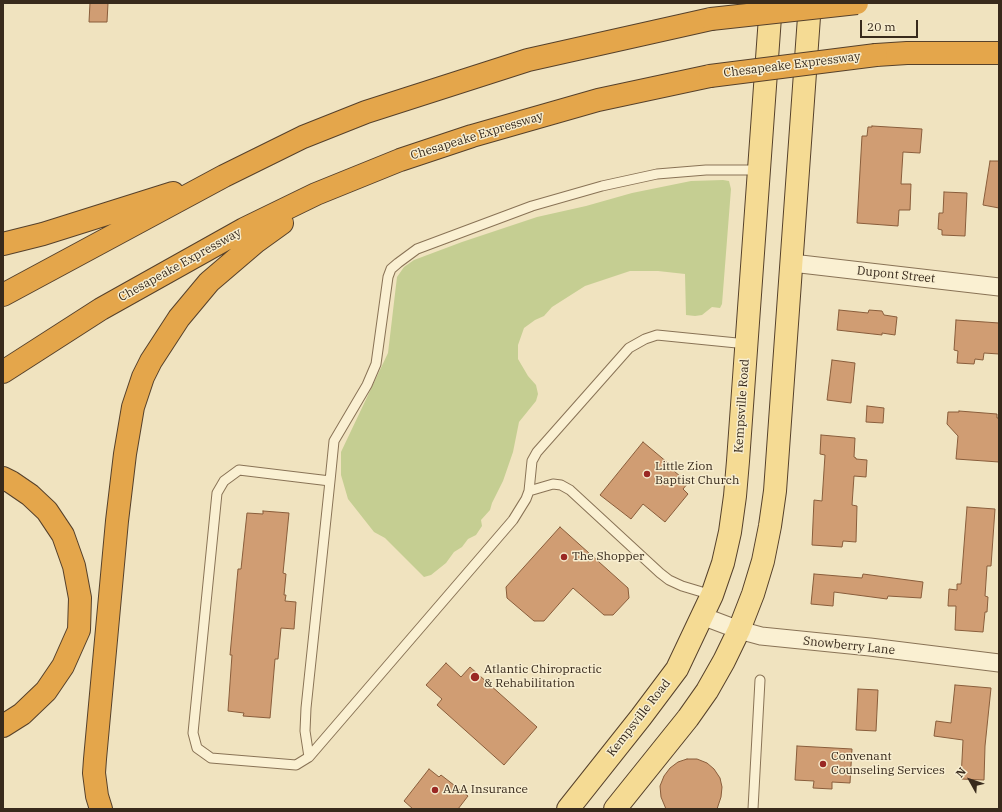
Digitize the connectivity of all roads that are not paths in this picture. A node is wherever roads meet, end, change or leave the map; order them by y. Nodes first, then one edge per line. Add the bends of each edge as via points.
1 (771, 3) edge
2 (810, 3) edge
3 (857, 3) edge
4 (999, 53) edge
5 (759, 170) junction
6 (224, 176) junction
7 (341, 183) junction
8 (3, 244) edge
9 (792, 263) junction
10 (999, 287) edge
11 (3, 295) edge
12 (746, 344) junction
13 (3, 372) edge
14 (3, 478) edge
15 (330, 481) junction
16 (529, 491) junction
17 (712, 595) junction
18 (702, 616) junction
19 (739, 630) junction
20 (999, 663) edge
21 (760, 680) dead end
22 (3, 726) edge
23 (309, 757) junction
24 (101, 809) edge
25 (568, 809) edge
26 (615, 809) edge
27 (753, 809) edge

1 - 5 main road, Kempsville Road
2 - 9 main road
3 - 6 highway, bridge via 711,19 528,60 366,112 303,137
4 - 7 highway, Chesapeake Expressway, bridge via 876,55 710,76 598,100 472,136
5 - 12 main road, Kempsville Road
5 - 15 lane via 706,170 657,174 602,186 532,206 417,249 391,269 376,364 367,385 334,441
6 - 8 highway via 43,234
6 - 11 highway
7 - 13 highway, Chesapeake Expressway via 244,229 101,309
7 - 24 highway via 257,241 209,282 178,318 143,377 133,407 126,446 116,536 94,773
9 - 10 street, Dupont Street
9 - 19 main road via 775,491 770,526 761,568
12 - 16 lane via 657,335 629,348 537,452 532,461
12 - 17 main road, Kempsville Road via 736,496 723,563
14 - 22 highway via 30,495 47,511 63,535 74,566 80,598 79,630 63,666 46,691 22,714
15 - 23 lane via 306,708 305,731
15 - 23 lane via 239,470 224,481 217,493 192,733 197,748 211,758 296,765
16 - 17 lane via 553,484 570,490 669,580
16 - 23 lane via 513,520
17 - 18 main road, Kempsville Road
18 - 19 street, Snowberry Lane
18 - 25 main road, Kempsville Road via 677,669
19 - 20 street, Snowberry Lane via 761,636
19 - 26 main road via 717,673 688,718
21 - 27 lane

